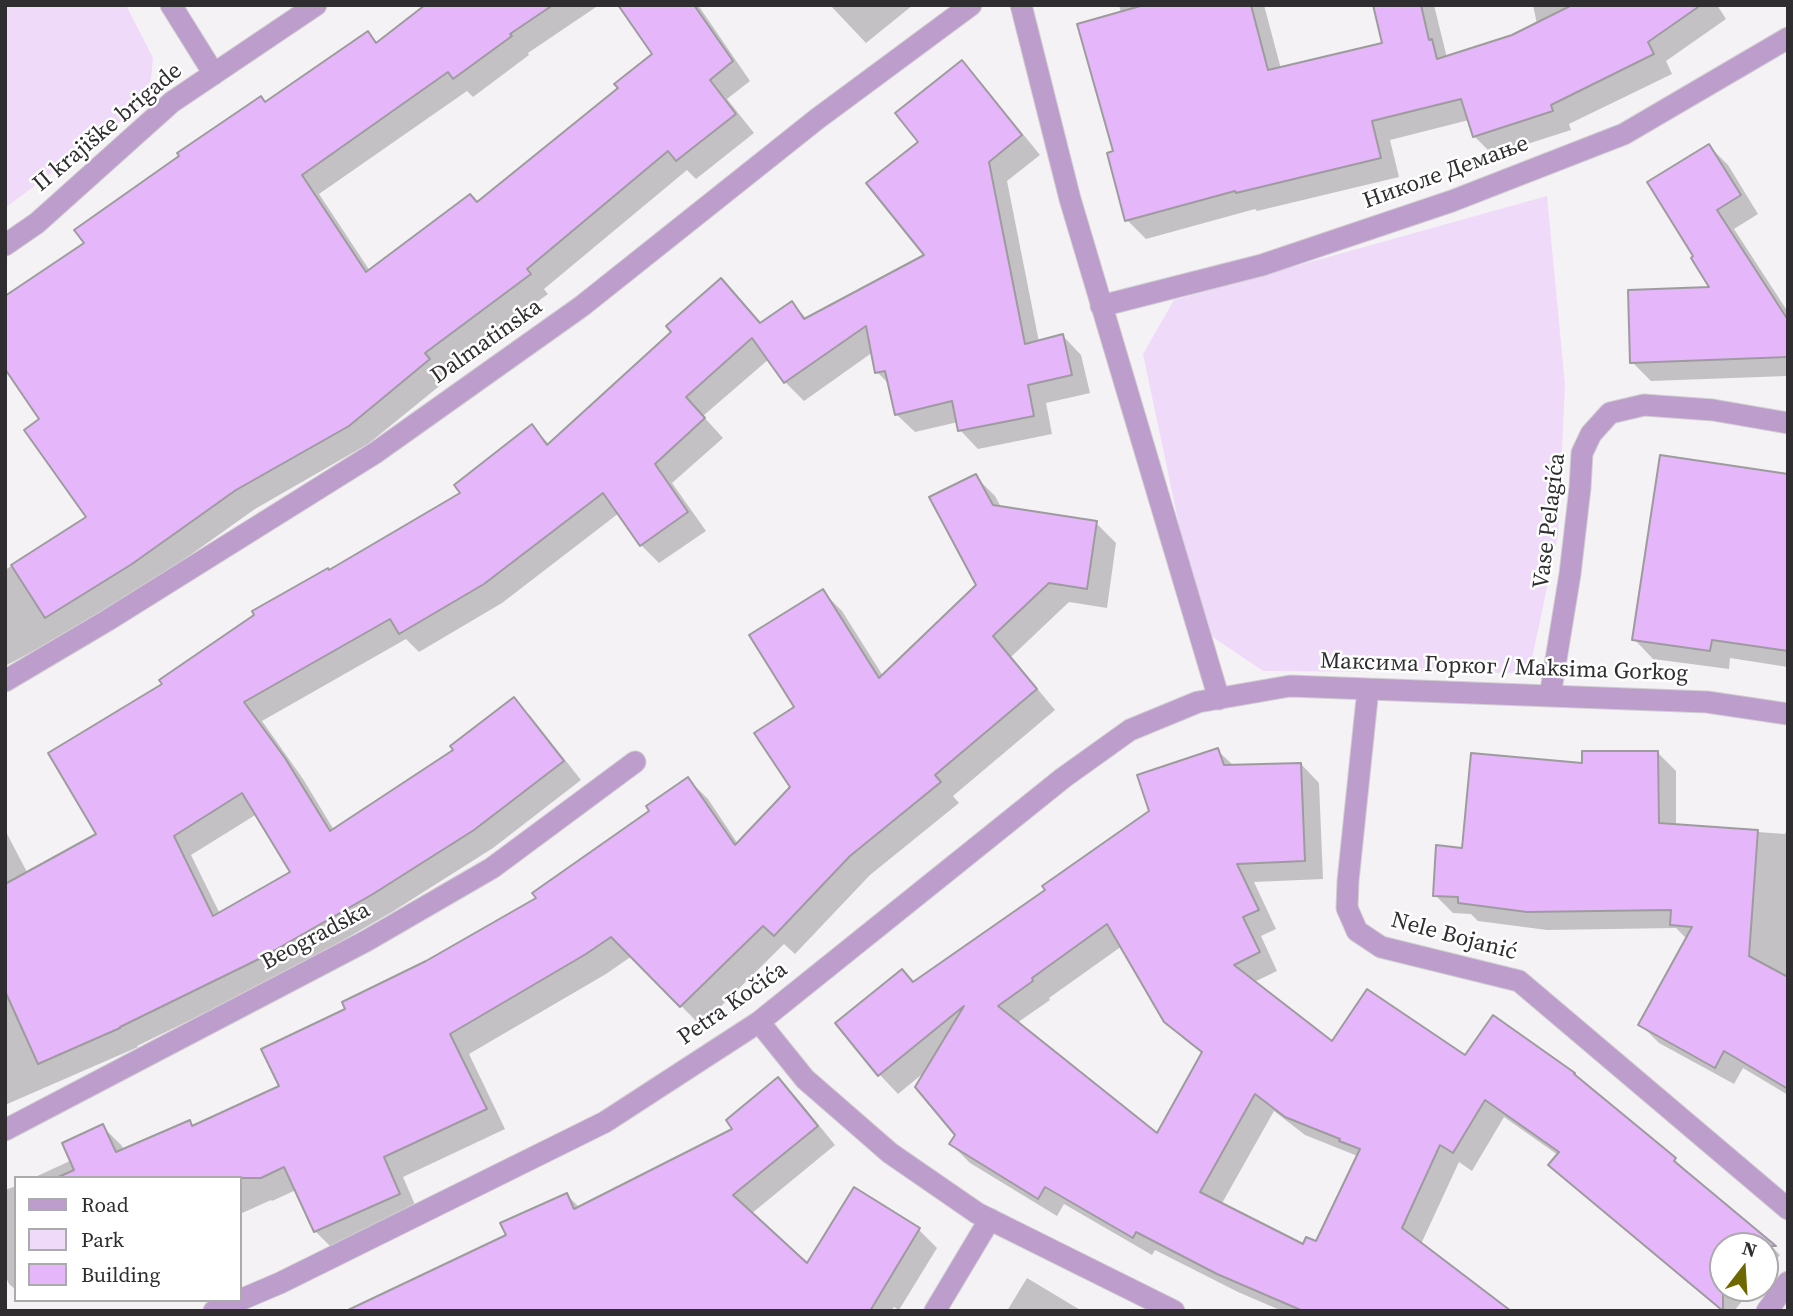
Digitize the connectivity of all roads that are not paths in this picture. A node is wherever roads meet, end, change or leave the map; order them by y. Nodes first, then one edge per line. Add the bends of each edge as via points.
1 (171, 5) edge
2 (316, 5) edge
3 (971, 5) edge
4 (1021, 5) edge
5 (1788, 38) edge
6 (214, 74) junction
7 (5, 245) edge
8 (1101, 306) junction
9 (1788, 423) edge
10 (5, 681) edge
11 (1367, 689) junction
12 (1550, 696) junction
13 (1219, 699) junction
14 (1788, 714) edge
15 (635, 762) dead end
16 (759, 1022) junction
17 (5, 1130) edge
18 (1788, 1209) edge
19 (990, 1219) junction
20 (1788, 1282) edge
21 (242, 1299) edge
22 (234, 1302) edge
23 (214, 1311) edge
24 (935, 1311) edge
25 (1174, 1311) edge
26 (1767, 1311) edge

1 - 6 street
2 - 6 street, II krajiške brigade
3 - 10 street, Dalmatinska via 817,119 582,306 375,453
4 - 8 street
5 - 8 street, Николе Демање via 1623,134 1452,201 1262,265
6 - 7 street, II krajiške brigade via 172,102 37,223
8 - 13 street
9 - 12 street, Vase Pelagića via 1644,405 1610,413 1591,434 1582,453 1570,574
11 - 12 street, Максима Горког / Maksima Gorkog
11 - 13 street, Максима Горког / Maksima Gorkog via 1290,686
11 - 18 street, Nele Bojanić via 1348,881 1347,908 1357,931 1381,947 1519,981
12 - 14 street, Максима Горког / Maksima Gorkog via 1707,702
13 - 16 street, Petra Kočića via 1198,702 1130,730 1063,778
15 - 17 street, Beogradska via 492,868 378,934
16 - 19 street via 806,1079 890,1153
16 - 21 street, Petra Kočića via 605,1122
19 - 24 street
19 - 25 street
20 - 26 street
22 - 23 street, Petra Kočića

